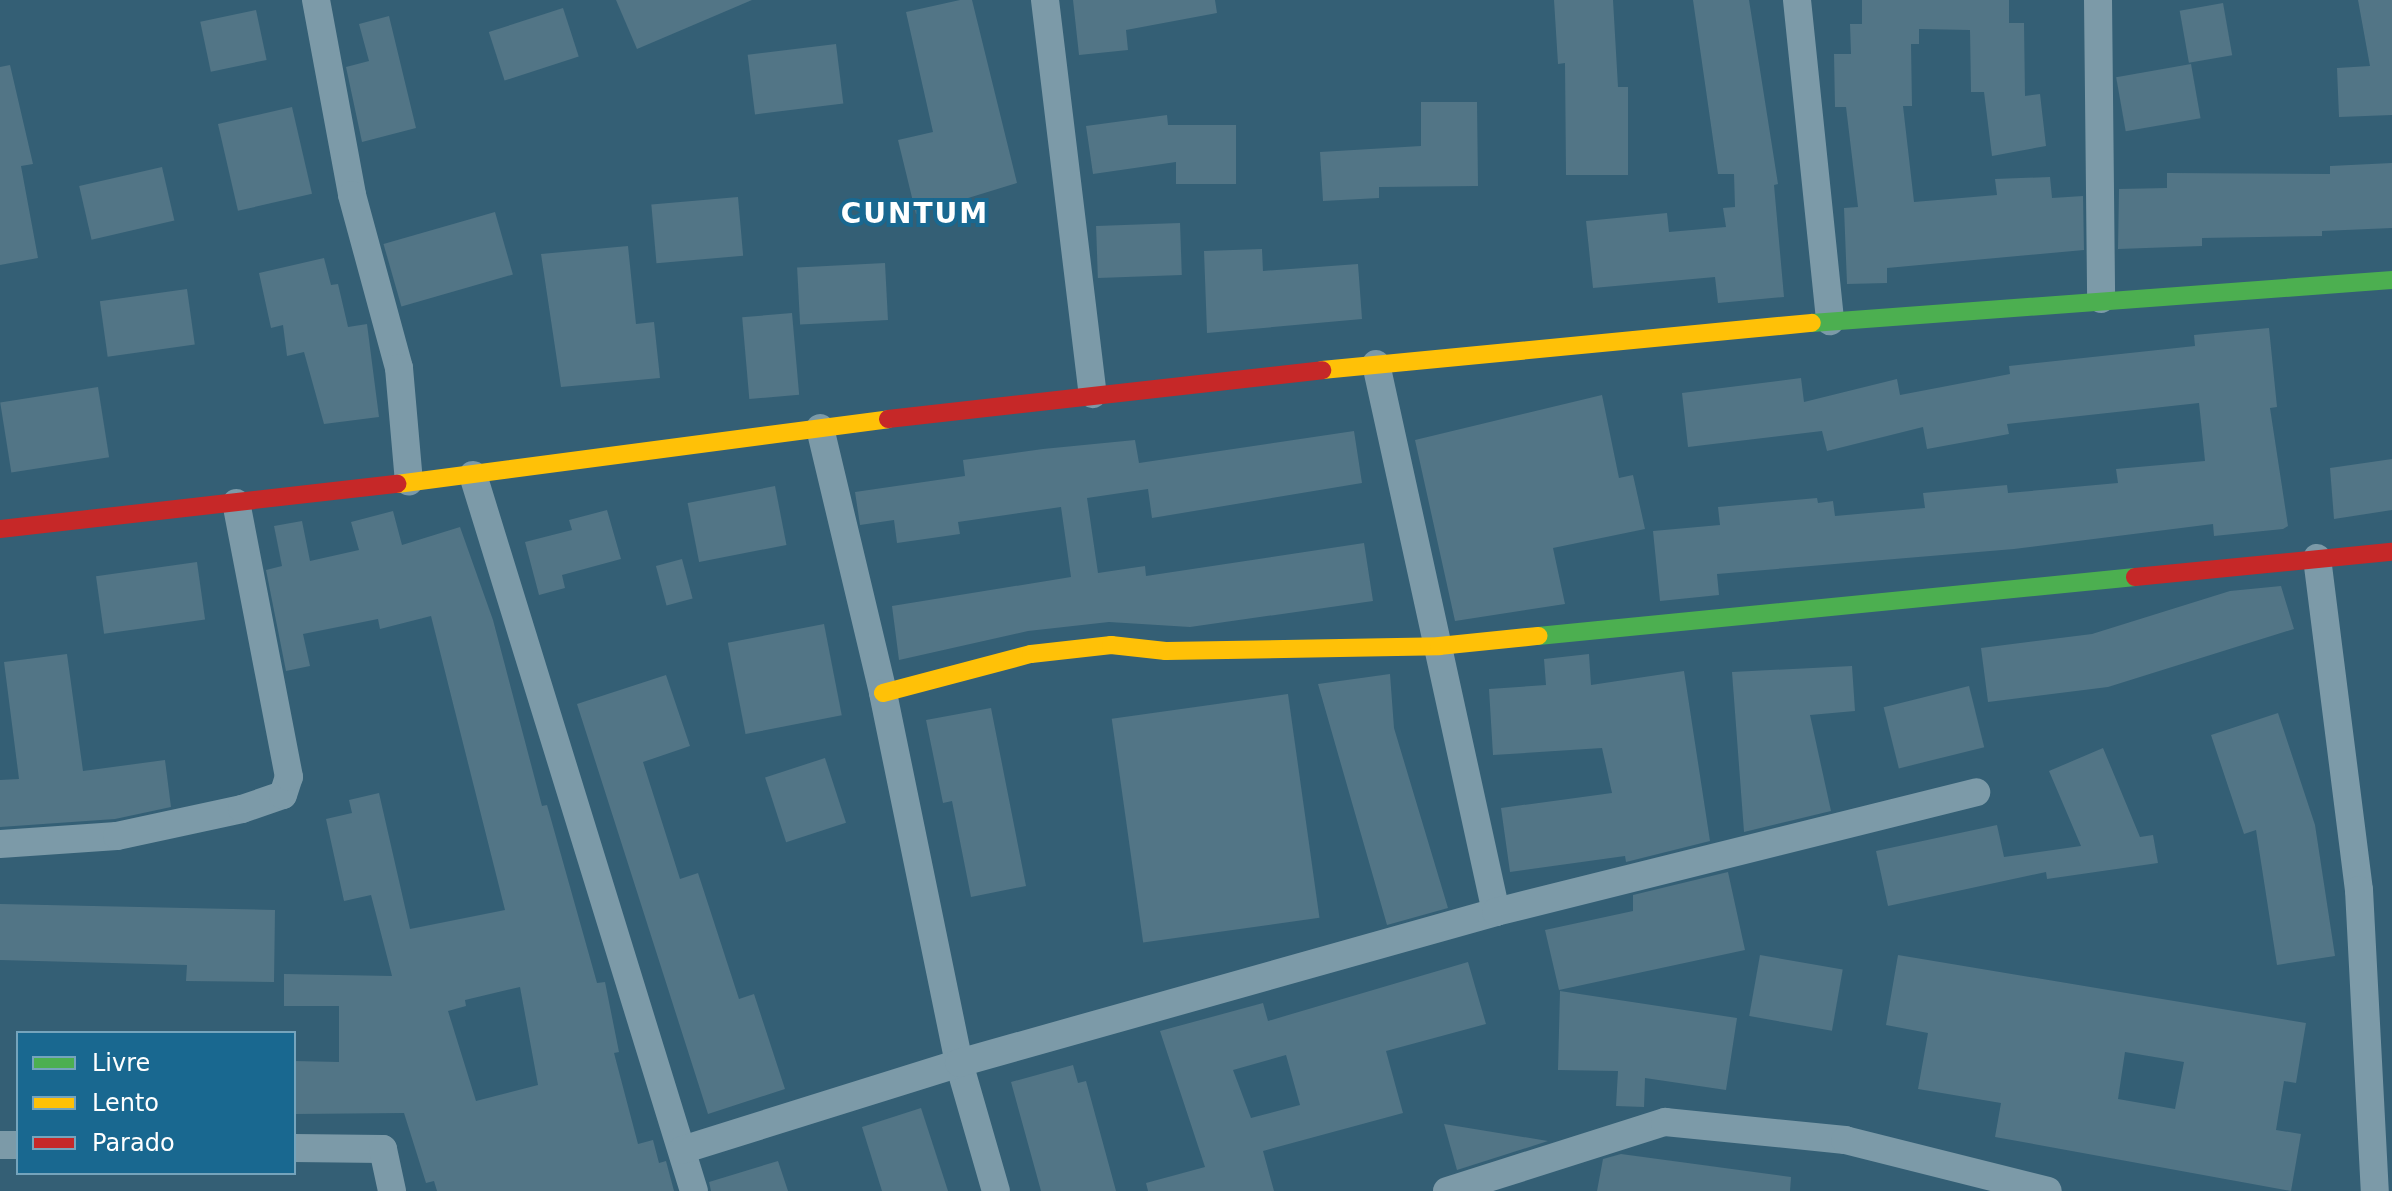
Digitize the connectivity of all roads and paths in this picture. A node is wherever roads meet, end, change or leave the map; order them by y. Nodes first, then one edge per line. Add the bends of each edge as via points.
1 (316, 0) edge
2 (1045, 0) edge
3 (1797, 0) edge
4 (2098, 0) edge
5 (2392, 280) edge
6 (2101, 299) junction
7 (1830, 321) junction
8 (1376, 364) junction
9 (1093, 394) junction
10 (820, 428) junction
11 (473, 475) junction
12 (409, 482) junction
13 (236, 503) junction
14 (0, 529) edge
15 (2392, 552) edge
16 (2317, 558) junction
17 (1439, 646) junction
18 (883, 693) junction
19 (1976, 792) dead end
20 (0, 844) edge
21 (1496, 912) junction
22 (959, 1063) junction
23 (296, 1148) edge
24 (682, 1150) junction
25 (2383, 1150) edge
26 (392, 1191) edge
27 (694, 1191) edge
28 (996, 1191) edge
29 (1447, 1191) edge
30 (2048, 1191) edge
31 (2375, 1191) edge

1 - 12 street via 352,195 399,368
2 - 9 street
3 - 7 street
4 - 6 street
5 - 6 main road
6 - 7 main road
7 - 8 main road
8 - 9 main road
8 - 17 street
9 - 10 main road
10 - 11 main road
10 - 18 street
11 - 12 main road
11 - 24 street
12 - 13 main road
13 - 14 main road
13 - 20 street via 289,777 283,795 117,836
15 - 16 main road
16 - 17 main road
16 - 25 street via 2359,890
17 - 18 main road via 1206,651 1111,645 1031,654
17 - 21 street
18 - 22 street
19 - 21 street
21 - 22 street
22 - 24 street
22 - 28 street
23 - 26 street via 383,1149
24 - 27 street
25 - 31 street
29 - 30 street via 1665,1122 1845,1140

